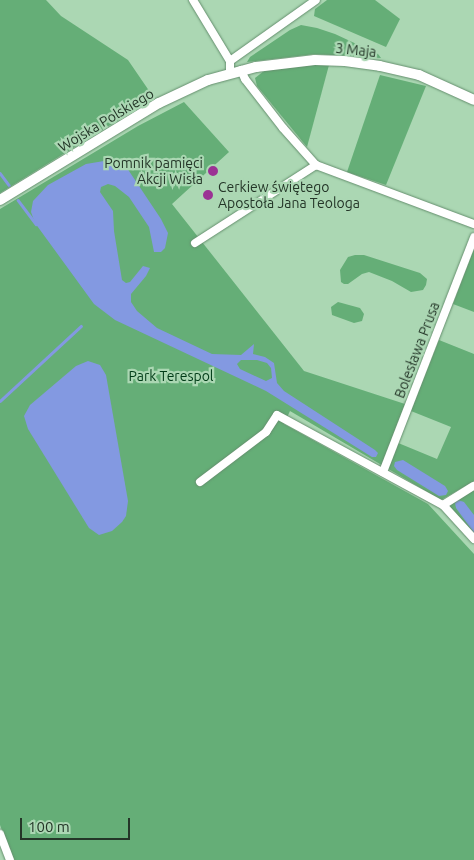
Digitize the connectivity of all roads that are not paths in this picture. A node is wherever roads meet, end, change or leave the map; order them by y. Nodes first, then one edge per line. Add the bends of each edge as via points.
1 (193, 0) edge
2 (316, 0) edge
3 (230, 61) junction
4 (241, 70) junction
5 (230, 72) junction
6 (474, 100) edge
7 (316, 165) junction
8 (2, 199) edge
9 (474, 224) edge
10 (474, 237) edge
11 (194, 243) dead end
12 (383, 472) junction
13 (200, 482) dead end
14 (474, 486) edge
15 (443, 505) junction
16 (474, 539) edge
17 (0, 834) edge
18 (10, 860) edge

1 - 3 street
2 - 3 street
3 - 5 street
4 - 5 street, 3 Maja
4 - 6 street, 3 Maja via 286,62 345,61 419,75
4 - 7 street via 248,84
5 - 8 street, Wojska Polskiego via 159,103
7 - 9 street
7 - 11 street
10 - 12 street, Bolesława Prusa
12 - 13 street via 277,415 266,432
12 - 15 street
14 - 15 street
15 - 16 street
17 - 18 street

